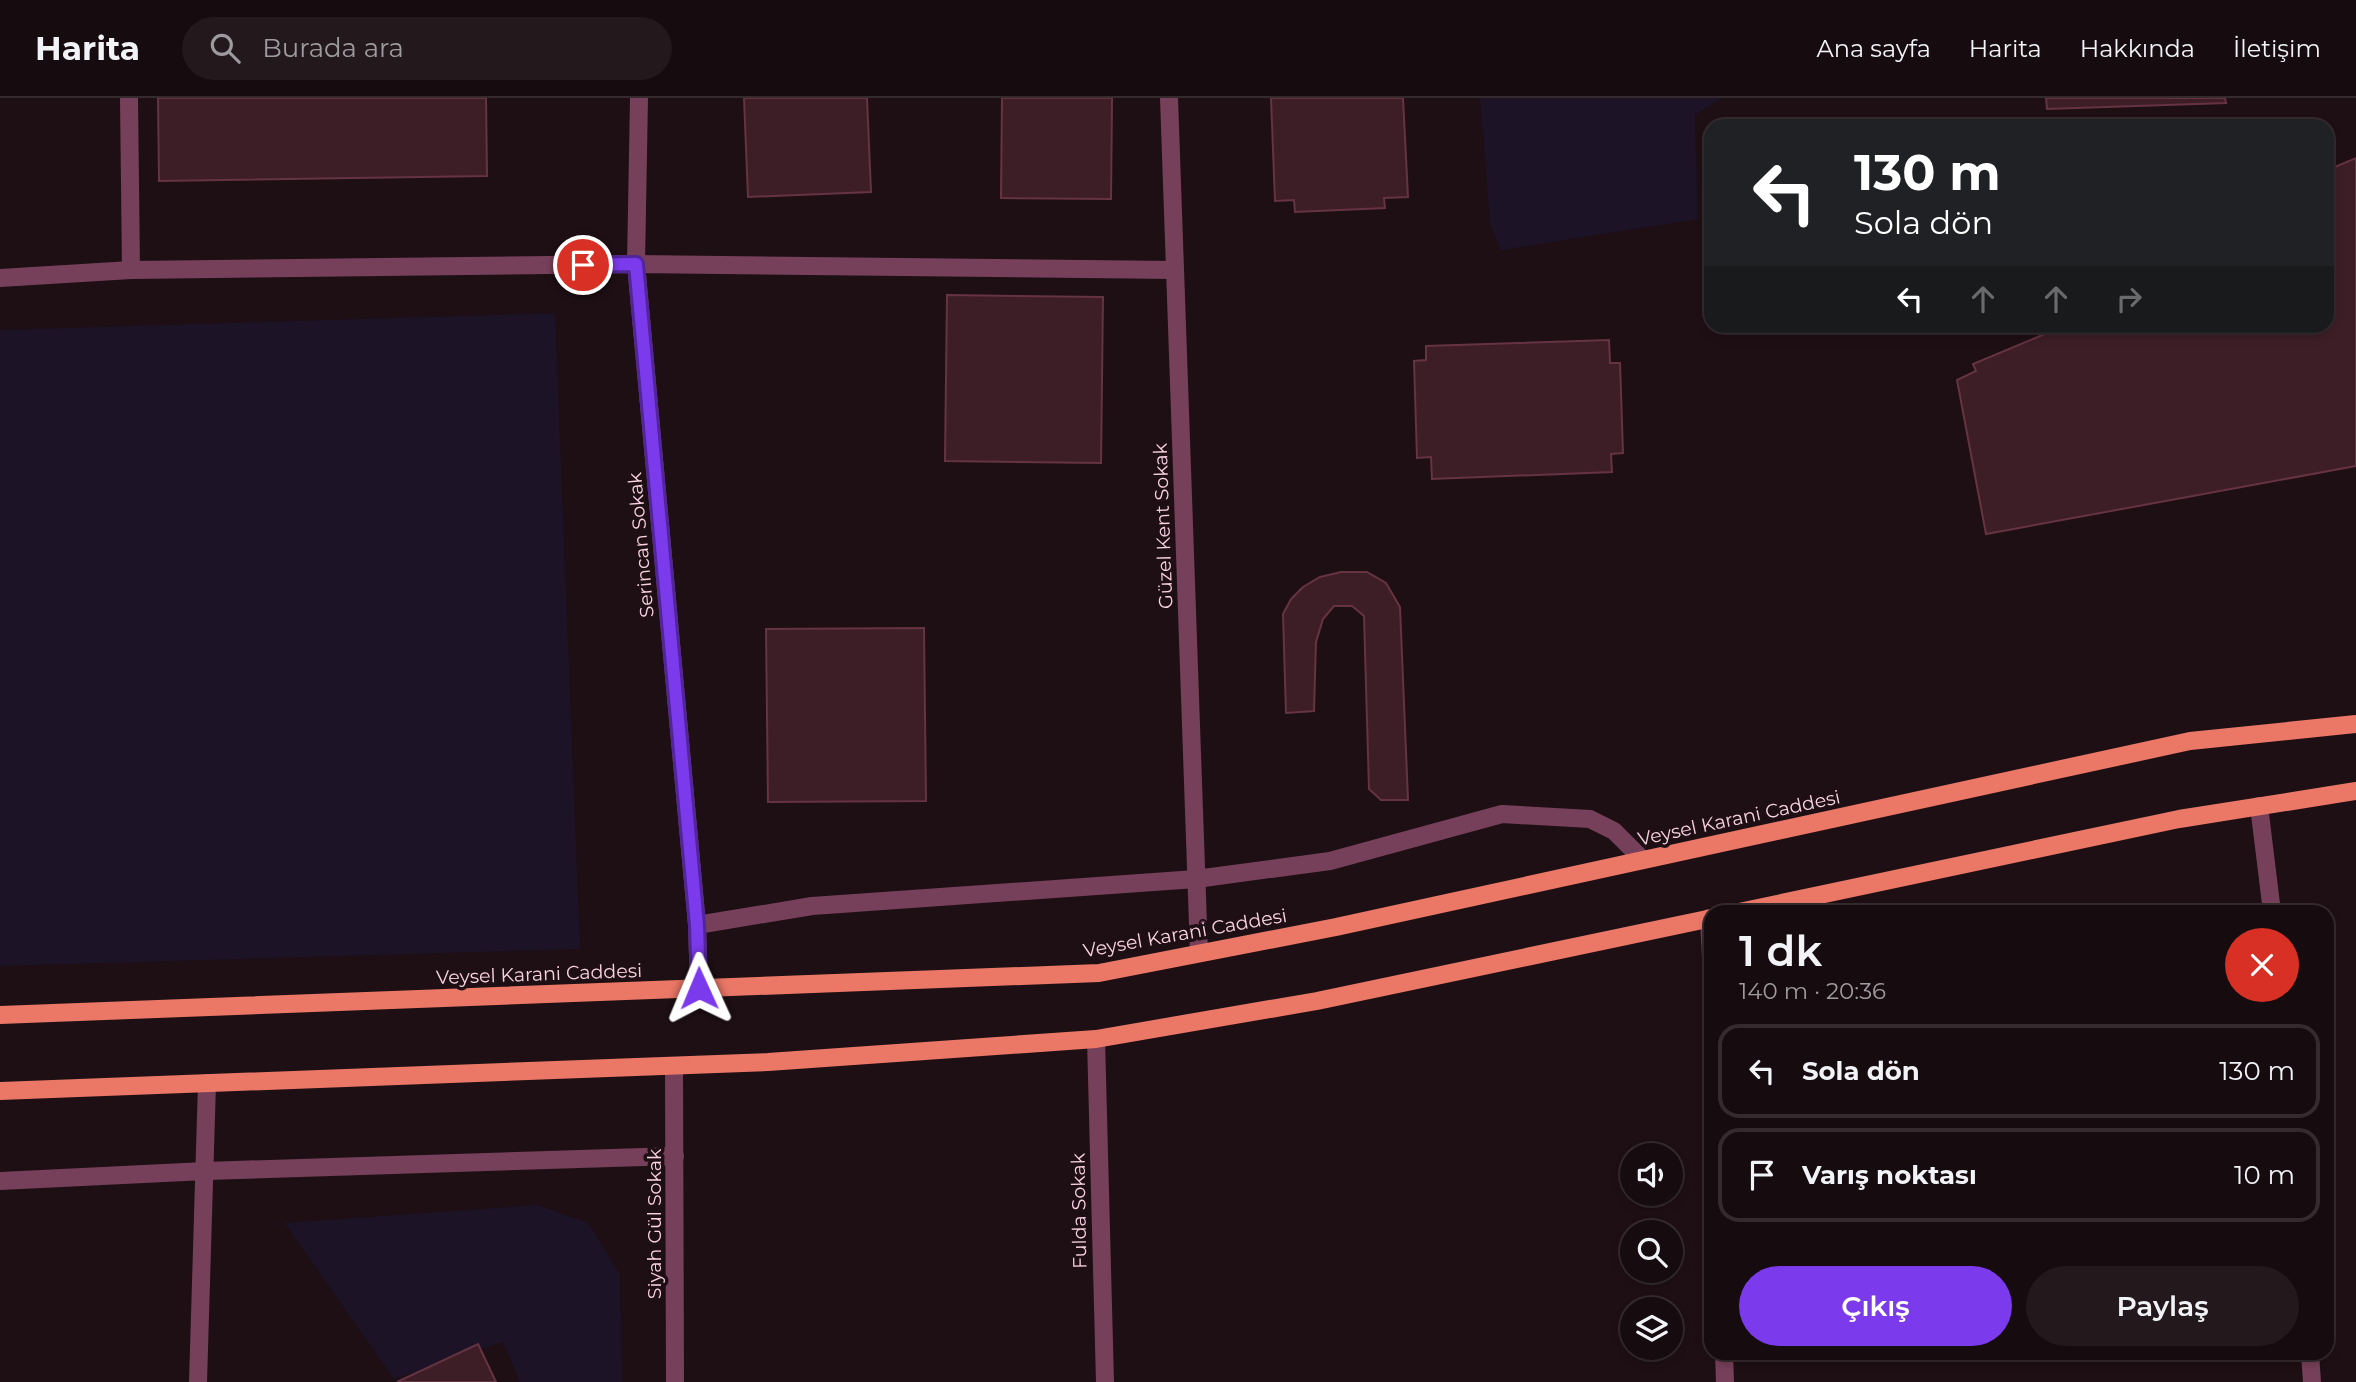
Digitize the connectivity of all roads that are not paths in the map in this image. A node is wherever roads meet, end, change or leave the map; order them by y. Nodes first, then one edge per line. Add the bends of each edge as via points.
1 (129, 98) edge
2 (639, 98) edge
3 (1169, 98) edge
4 (636, 264) junction
5 (131, 270) junction
6 (1175, 270) junction
7 (0, 278) edge
8 (2356, 724) edge
9 (2356, 791) edge
10 (2259, 806) junction
11 (1643, 860) junction
12 (1196, 879) junction
13 (1772, 905) edge
14 (2271, 905) edge
15 (1704, 919) edge
16 (697, 925) junction
17 (1199, 953) junction
18 (699, 988) junction
19 (0, 1015) edge
20 (1096, 1039) junction
21 (674, 1066) junction
22 (207, 1083) junction
23 (0, 1091) edge
24 (675, 1156) junction
25 (205, 1171) junction
26 (0, 1181) edge
27 (1724, 1360) edge
28 (2310, 1360) edge
29 (198, 1382) edge
30 (675, 1382) edge
31 (1105, 1382) edge
32 (1725, 1382) edge
33 (2312, 1382) edge

1 - 5 street
2 - 4 street, Serincan Sokak
3 - 6 street, Güzel Kent Sokak
4 - 5 street
4 - 6 street
4 - 16 street, Serincan Sokak
5 - 7 street
6 - 12 street, Güzel Kent Sokak
8 - 11 main road, Veysel Karani Caddesi via 2190,741
9 - 10 main road
10 - 13 main road
10 - 14 street
11 - 12 street via 1614,831 1590,819 1502,814 1330,861
11 - 17 main road, Veysel Karani Caddesi
12 - 16 street via 812,906
12 - 17 street, Güzel Kent Sokak
15 - 20 main road via 1317,1001
16 - 18 street, Serincan Sokak
17 - 18 main road, Veysel Karani Caddesi via 1099,973
18 - 19 main road, Veysel Karani Caddesi
20 - 21 main road
20 - 31 street, Fulda Sokak
21 - 22 main road
21 - 24 street, Siyah Gül Sokak
22 - 23 main road
22 - 25 street
24 - 25 street
24 - 30 street, Siyah Gül Sokak
25 - 26 street
25 - 29 street
27 - 32 street
28 - 33 street

